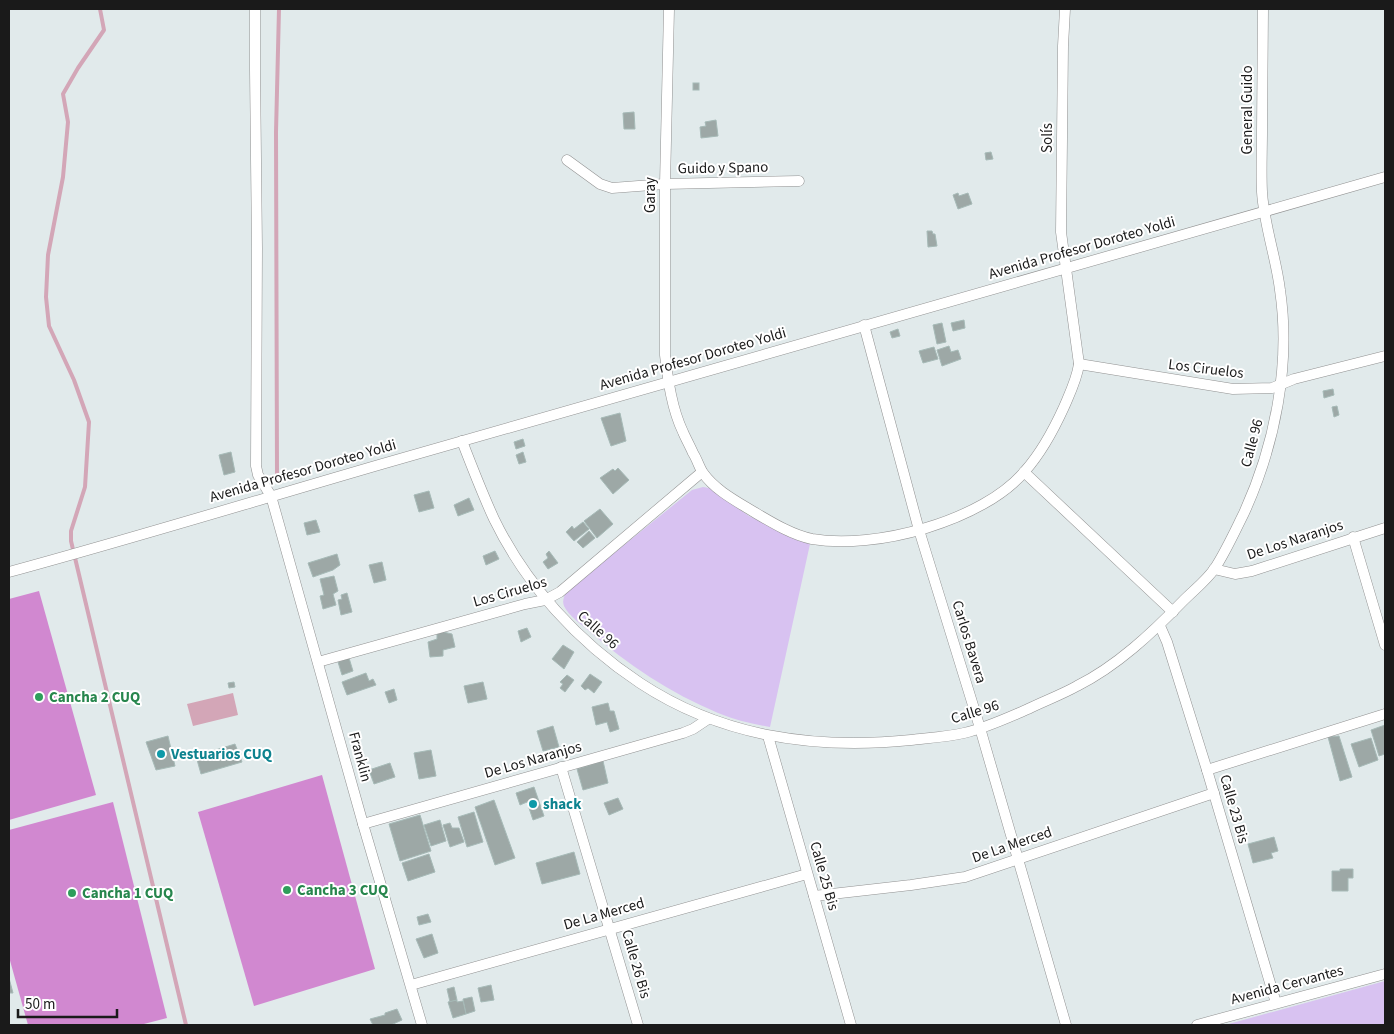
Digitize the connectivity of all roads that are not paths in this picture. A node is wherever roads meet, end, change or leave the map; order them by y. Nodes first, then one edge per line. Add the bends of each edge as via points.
1 (255, 9) edge
2 (669, 9) edge
3 (1065, 9) edge
4 (1263, 9) edge
5 (567, 160) dead end
6 (1385, 177) edge
7 (799, 182) dead end
8 (664, 184) junction
9 (1264, 211) junction
10 (1067, 268) junction
11 (864, 325) junction
12 (1385, 356) edge
13 (1079, 364) junction
14 (668, 382) junction
15 (1281, 384) junction
16 (462, 441) junction
17 (702, 472) junction
18 (1024, 472) junction
19 (271, 496) junction
20 (1385, 528) edge
21 (919, 530) junction
22 (1353, 537) junction
23 (1214, 569) junction
24 (9, 572) edge
25 (546, 600) junction
26 (1173, 612) junction
27 (1160, 626) junction
28 (1385, 645) edge
29 (318, 662) junction
30 (1385, 714) edge
31 (708, 719) junction
32 (980, 728) junction
33 (768, 736) junction
34 (561, 767) junction
35 (1207, 770) junction
36 (1214, 793) junction
37 (363, 824) junction
38 (1018, 859) junction
39 (807, 874) junction
40 (814, 896) junction
41 (610, 928) junction
42 (1385, 974) edge
43 (410, 985) junction
44 (1276, 1004) junction
45 (422, 1025) edge
46 (638, 1025) edge
47 (851, 1025) edge
48 (1066, 1025) edge
49 (1197, 1025) edge

1 - 19 street, Franklin via 256,466
2 - 8 street, Garay
3 - 10 street, Solís via 1061,232
4 - 9 street, General Guido
5 - 8 street, Guido y Spano via 600,184 612,188
6 - 9 street, Avenida Profesor Doroteo Yoldi
7 - 8 street, Guido y Spano
8 - 14 street, Garay
9 - 10 street, Avenida Profesor Doroteo Yoldi
9 - 15 street, Calle 96 via 1284,328
10 - 11 street, Avenida Profesor Doroteo Yoldi
10 - 13 street, Solís
11 - 14 street, Avenida Profesor Doroteo Yoldi
11 - 21 street, Carlos Bavera
12 - 15 street, Los Ciruelos
13 - 15 street, Los Ciruelos via 1232,389 1272,388
13 - 18 street, Garay via 1059,418
14 - 16 street, Avenida Profesor Doroteo Yoldi
14 - 17 street, Garay via 682,431
15 - 23 street, Calle 96 via 1260,474 1243,516
16 - 19 street, Avenida Profesor Doroteo Yoldi
16 - 25 street, Calle 96 via 496,522 522,568
17 - 21 street, Garay via 713,485 767,520 811,538 861,541
17 - 25 street, Los Ciruelos via 560,592
18 - 21 street, Garay via 968,512
18 - 26 street
19 - 24 street, Avenida Profesor Doroteo Yoldi
19 - 29 street, Franklin
20 - 22 street, De Los Naranjos
21 - 32 street, Carlos Bavera
22 - 23 street, De Los Naranjos via 1252,571 1235,574
22 - 28 street
23 - 26 street, Calle 96
25 - 29 street, Los Ciruelos
25 - 31 street, Calle 96 via 622,670 666,698
26 - 27 street, Calle 96
27 - 32 street, Calle 96 via 1078,686
27 - 35 street, Calle 23 Bis
29 - 37 street, Franklin
30 - 35 street
31 - 33 street, Calle 96
31 - 34 street, De Los Naranjos via 683,733
32 - 33 street, Calle 96 via 963,734 889,742 823,742
32 - 38 street, Carlos Bavera
33 - 39 street, Calle 25 Bis
34 - 37 street, De Los Naranjos
34 - 41 street, Calle 26 Bis
35 - 36 street, Calle 23 Bis
36 - 38 street, De La Merced
36 - 44 street, Calle 23 Bis
37 - 43 street, Franklin
38 - 40 street, De La Merced via 958,878
38 - 48 street, Carlos Bavera
39 - 40 street, Calle 25 Bis
39 - 41 street, De La Merced
40 - 47 street, Calle 25 Bis
41 - 43 street, De La Merced
41 - 46 street, Calle 26 Bis
42 - 44 street, Avenida Cervantes
43 - 45 street, Franklin
44 - 49 street, Avenida Cervantes

